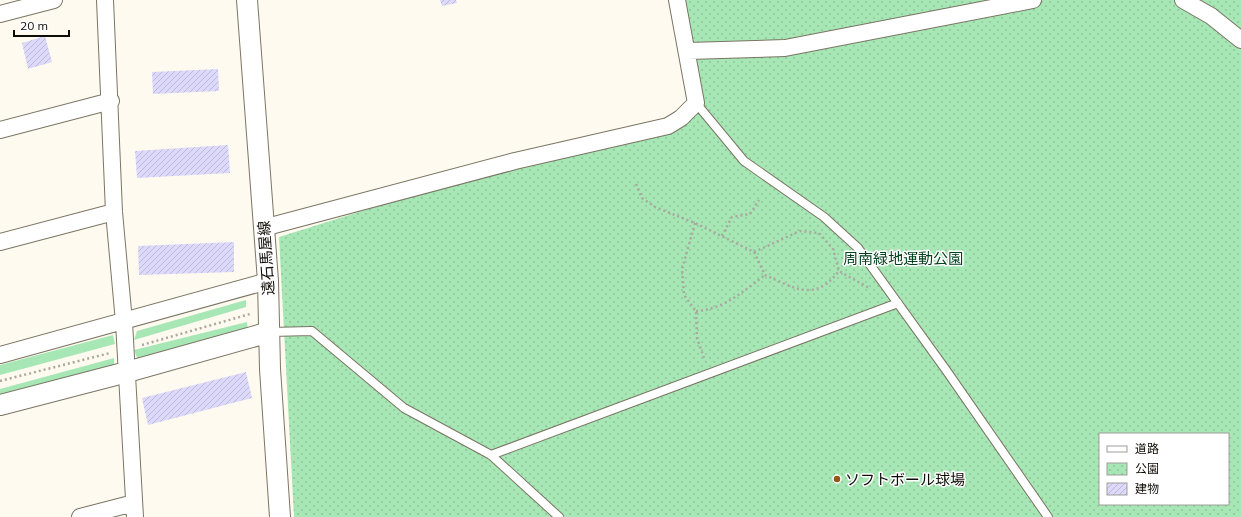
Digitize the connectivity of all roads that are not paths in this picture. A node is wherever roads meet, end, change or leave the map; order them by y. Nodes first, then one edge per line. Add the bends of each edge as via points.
1 (54, 0) edge
2 (105, 0) edge
3 (247, 0) edge
4 (677, 0) edge
5 (1033, 0) edge
6 (1183, 0) edge
7 (0, 14) edge
8 (1241, 40) edge
9 (688, 52) junction
10 (111, 101) junction
11 (696, 103) junction
12 (0, 130) edge
13 (114, 212) junction
14 (264, 228) junction
15 (0, 242) edge
16 (268, 281) junction
17 (898, 303) junction
18 (124, 322) junction
19 (270, 332) junction
20 (0, 355) edge
21 (128, 372) junction
22 (0, 404) edge
23 (492, 455) junction
24 (135, 510) edge
25 (80, 517) edge
26 (280, 517) edge
27 (559, 517) edge
28 (1048, 517) edge

1 - 7 street
2 - 10 street
3 - 14 street, 遠石馬屋線
4 - 9 street
5 - 9 street via 785,48
6 - 8 street via 1211,16
9 - 11 street
10 - 12 street
10 - 13 street
11 - 14 street via 681,118 668,126 515,161
11 - 17 lane via 744,161 824,217 858,248
13 - 15 street
13 - 18 street
14 - 16 street, 遠石馬屋線
16 - 18 street
16 - 19 street, 遠石馬屋線
17 - 23 lane
17 - 28 lane
18 - 20 street
18 - 21 street
19 - 21 street
19 - 23 lane via 312,331 404,408
19 - 26 street, 遠石馬屋線
21 - 22 street
21 - 24 street
23 - 27 lane
24 - 25 street

